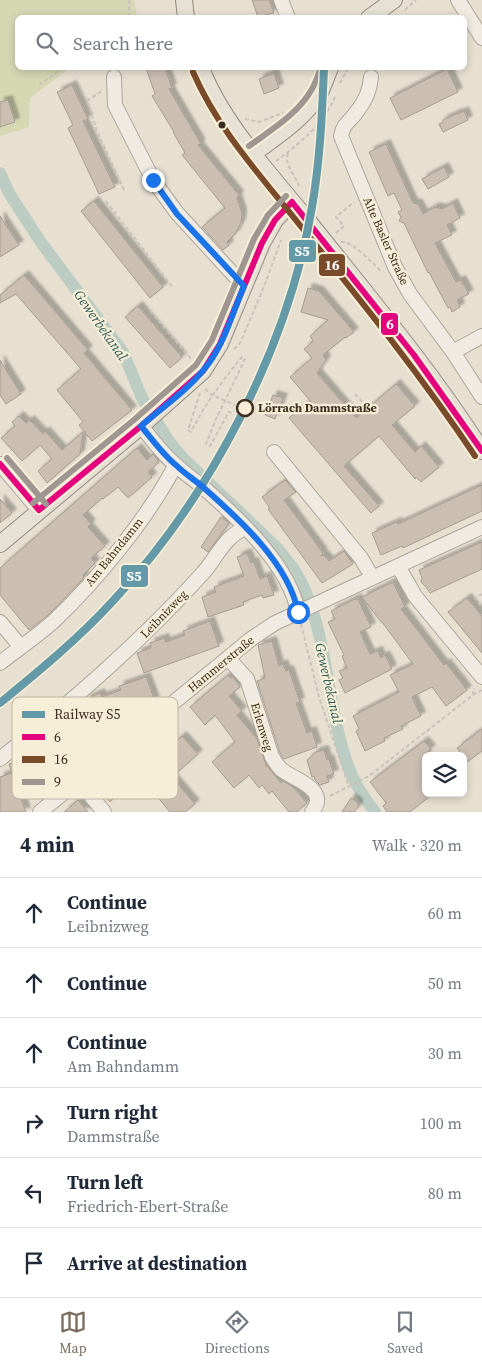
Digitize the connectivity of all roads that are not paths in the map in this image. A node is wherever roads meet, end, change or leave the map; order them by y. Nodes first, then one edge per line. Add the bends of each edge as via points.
1 (184, 0) edge
2 (282, 0) edge
3 (394, 0) edge
4 (458, 0) edge
5 (186, 15) edge
6 (287, 15) edge
7 (374, 15) edge
8 (482, 38) edge
9 (202, 70) edge
10 (329, 70) edge
11 (371, 77) dead end
12 (114, 81) road end
13 (254, 153) junction
14 (292, 202) junction
15 (244, 286) junction
16 (482, 336) edge
17 (453, 352) junction
18 (482, 397) edge
19 (141, 426) junction
20 (482, 450) edge
21 (274, 452) dead end
22 (0, 464) edge
23 (175, 466) junction
24 (39, 510) junction
25 (482, 527) edge
26 (246, 528) junction
27 (0, 544) edge
28 (398, 566) junction
29 (372, 577) junction
30 (301, 610) junction
31 (0, 622) edge
32 (21, 647) junction
33 (228, 658) junction
34 (0, 663) edge
35 (478, 673) edge
36 (74, 697) edge
37 (178, 699) edge
38 (12, 749) edge
39 (0, 759) edge
40 (55, 799) edge
41 (93, 799) edge
42 (314, 808) edge
43 (40, 812) edge
44 (104, 812) edge

1 - 5 main road
2 - 6 street
3 - 7 main road
4 - 8 street
9 - 13 main road via 225,115
10 - 13 main road via 310,108
11 - 17 street, Alte Basler Straße via 368,94 342,128 341,136 395,267 410,294
12 - 15 street via 115,105 153,180 177,214
13 - 14 main road
14 - 15 main road via 275,220
14 - 20 main road via 419,360
15 - 19 main road via 209,362
16 - 17 street
17 - 18 street, Alte Basler Straße
19 - 23 street
19 - 24 main road
21 - 29 street via 361,558
22 - 24 street
23 - 26 street via 203,487
23 - 32 street, Am Bahndamm via 129,537 98,574 53,621
24 - 27 main road
25 - 28 street, Hammerstraße
26 - 30 street via 276,564
26 - 36 street, Leibnizweg via 231,537 204,573 133,645
28 - 29 street, Hammerstraße
28 - 35 street via 415,596
29 - 30 street, Hammerstraße
30 - 33 street, Hammerstraße via 275,623
31 - 32 street
32 - 34 street, Am Bahndamm
33 - 37 street, Hammerstraße
33 - 42 street, Erlenweg via 247,679 272,757 282,770 314,790 317,797
38 - 39 street, Leibnizweg
40 - 43 street, Hammerstraße
41 - 44 street

